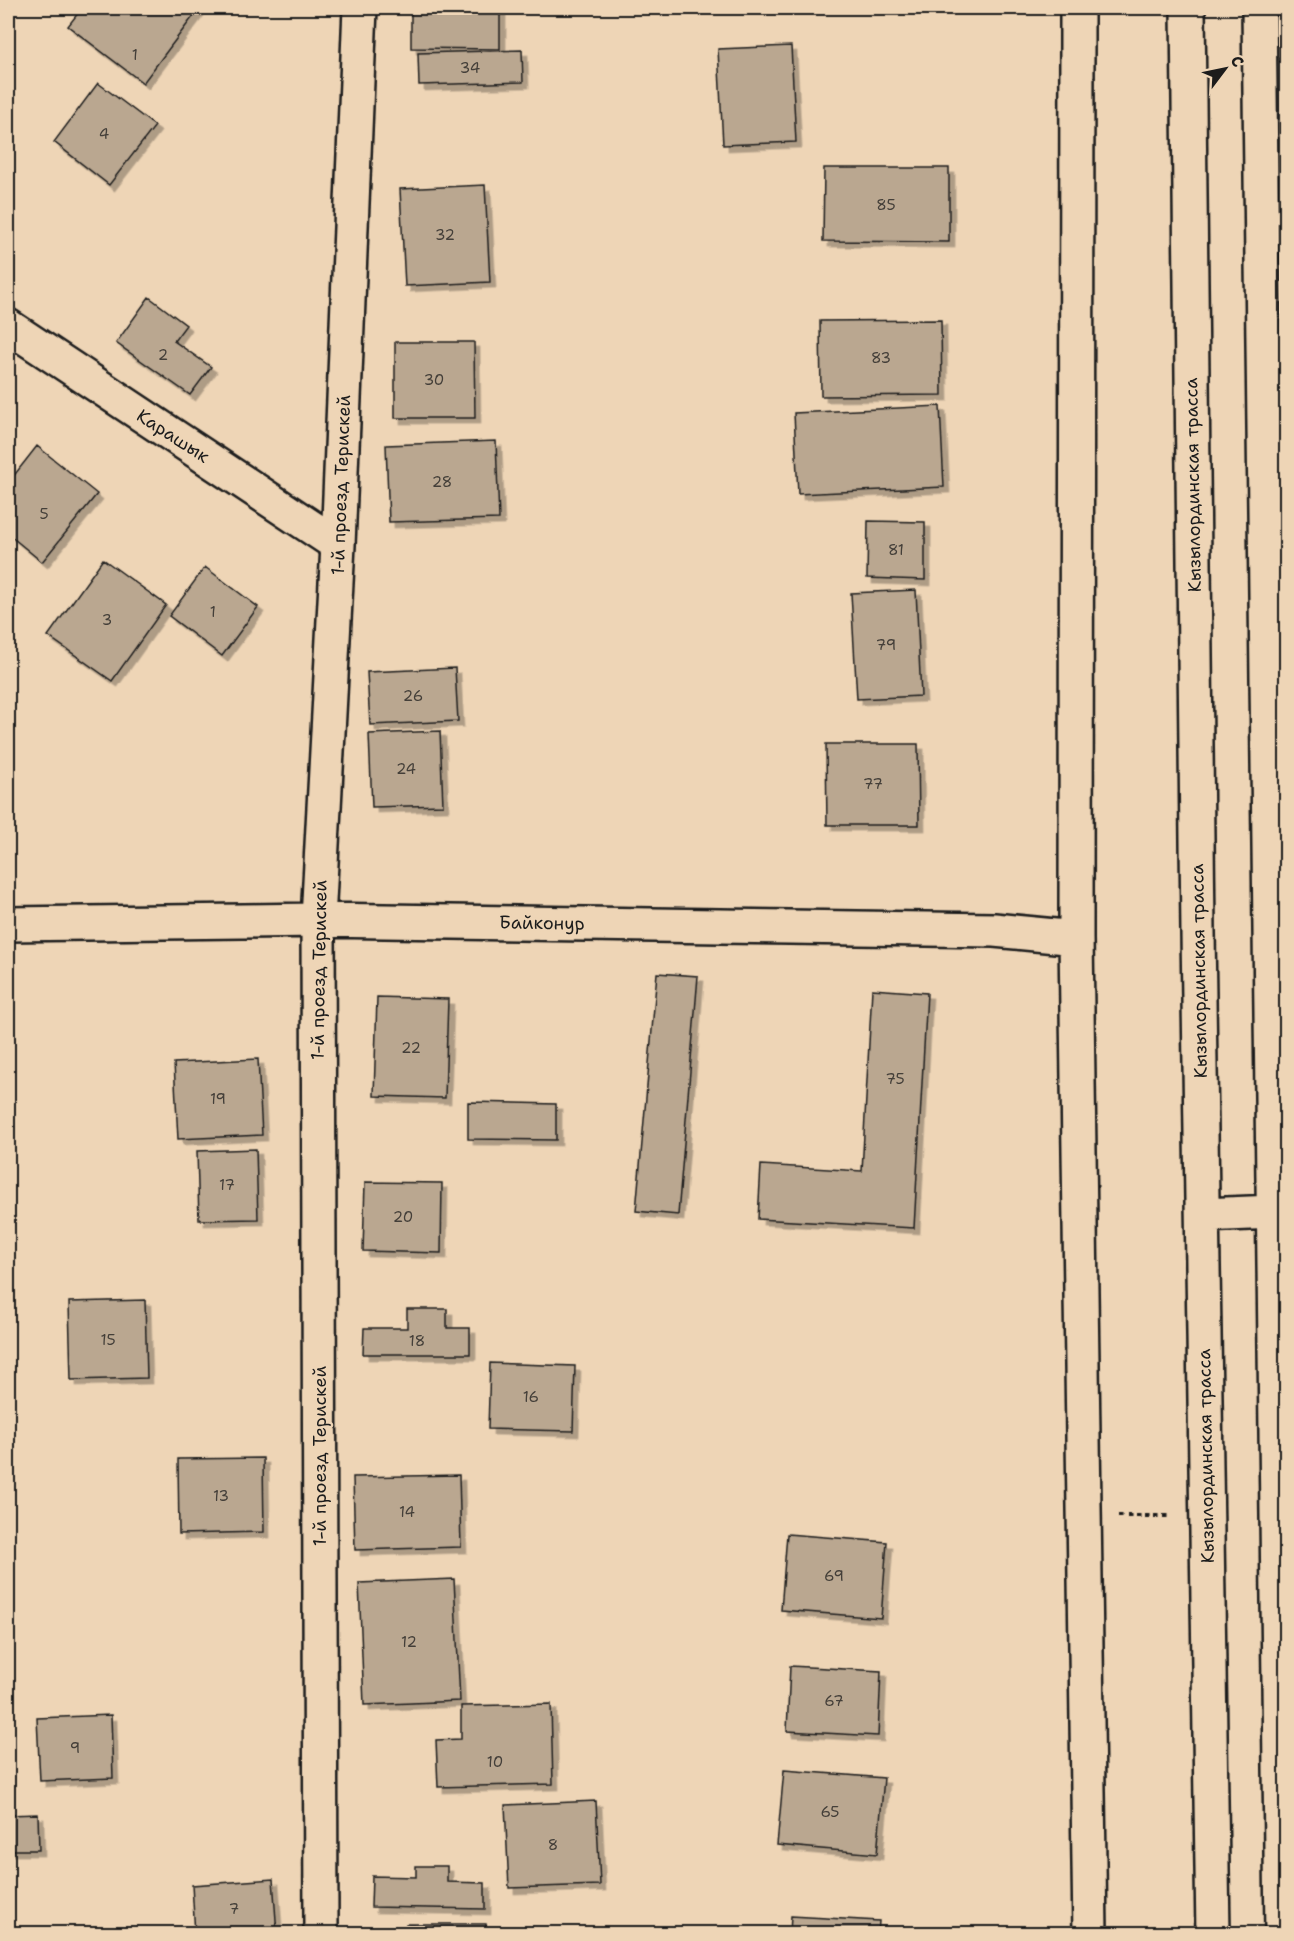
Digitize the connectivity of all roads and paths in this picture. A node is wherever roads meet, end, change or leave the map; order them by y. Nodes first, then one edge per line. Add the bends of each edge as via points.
1 (360, 8) edge
2 (1077, 8) edge
3 (1188, 8) edge
4 (1259, 8) edge
5 (8, 326) edge
6 (338, 545) junction
7 (318, 920) junction
8 (8, 924) edge
9 (1076, 938) junction
10 (1274, 1212) junction
11 (1203, 1215) junction
12 (321, 1934) edge
13 (1090, 1934) edge
14 (1213, 1934) edge
15 (1282, 1934) edge

1 - 6 main road, 1-й проезд Терискей
2 - 9 main road
3 - 11 main road, Кызылординская трасса
4 - 10 main road
5 - 6 main road, Карашык
6 - 7 main road, 1-й проезд Терискей
7 - 8 main road, Байконур
7 - 9 main road, Байконур via 994,930
7 - 12 main road, 1-й проезд Терискей
9 - 13 main road
10 - 11 main road
10 - 15 main road
11 - 14 main road, Кызылординская трасса

